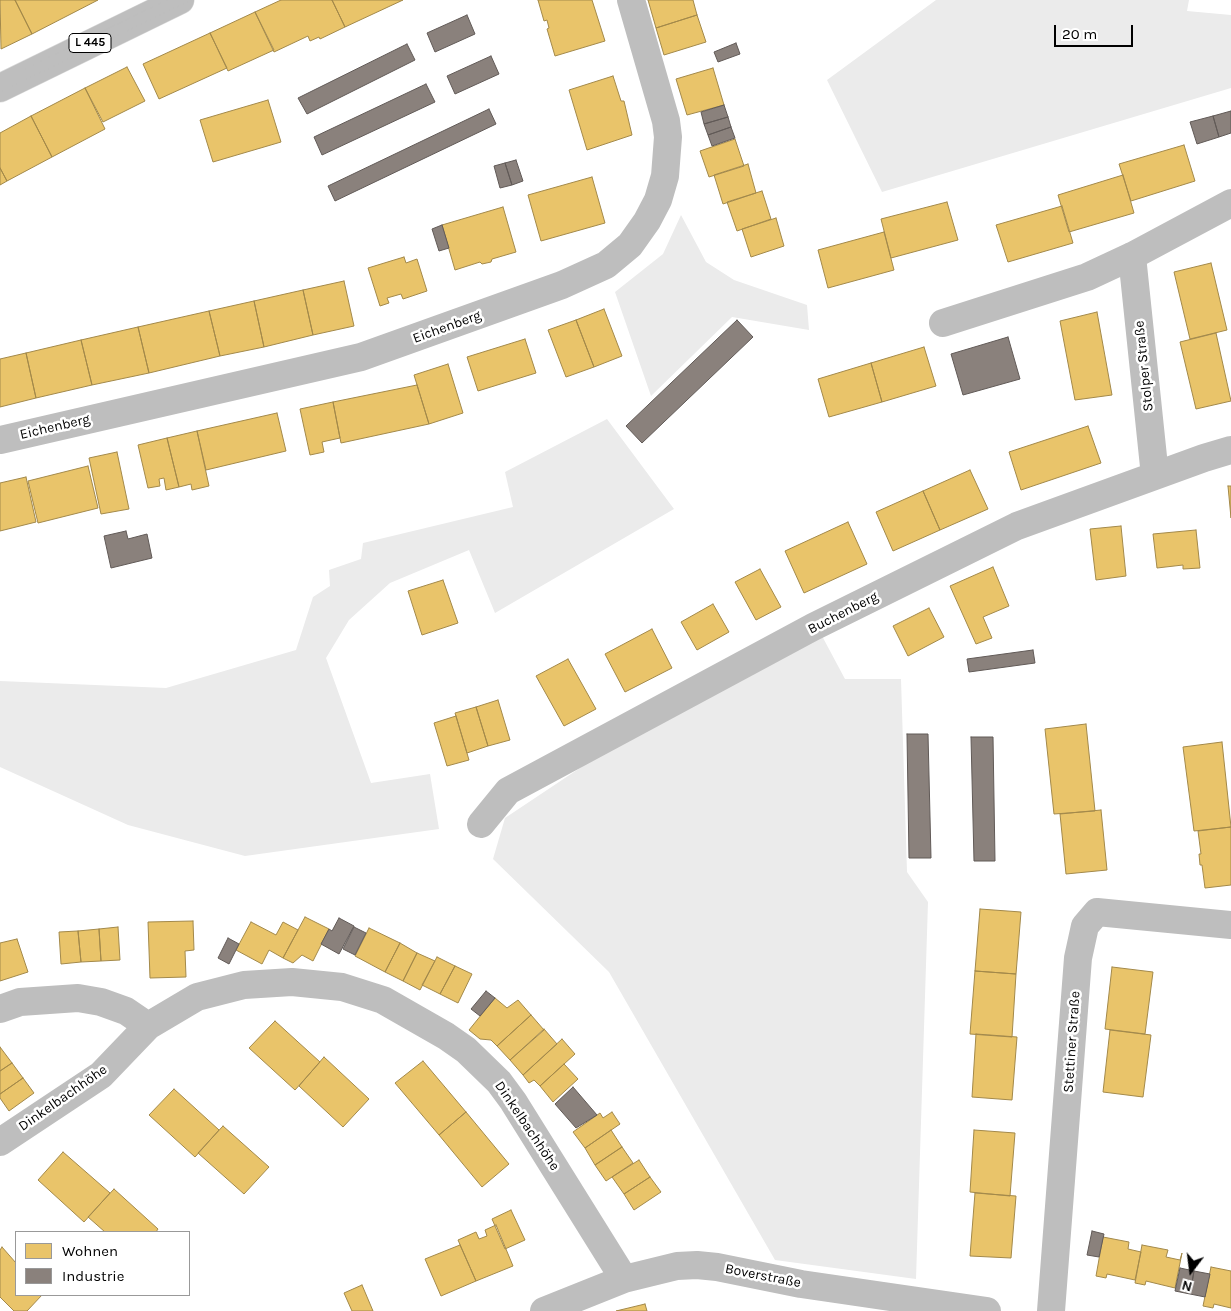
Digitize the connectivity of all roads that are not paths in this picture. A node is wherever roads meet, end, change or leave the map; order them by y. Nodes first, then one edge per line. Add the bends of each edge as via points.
1 (180, 0) edge
2 (631, 0) edge
3 (0, 88) edge
4 (1231, 203) edge
5 (1136, 254) junction
6 (943, 323) dead end
7 (0, 440) edge
8 (1231, 450) edge
9 (1155, 476) junction
10 (481, 824) dead end
11 (1231, 925) edge
12 (0, 1009) edge
13 (148, 1026) junction
14 (0, 1142) edge
15 (624, 1279) junction
16 (544, 1311) edge
17 (987, 1311) edge
18 (1051, 1311) edge

1 - 3 street, L 445
2 - 7 street, Eichenberg via 666,121 666,176 647,222 630,245 606,266 361,357
4 - 5 street
5 - 6 street via 1087,277
5 - 9 street, Stolper Straße
8 - 9 street, Buchenberg
9 - 10 street, Buchenberg via 1018,526 813,628 508,791
11 - 18 street, Stettiner Straße via 1097,912 1085,926 1078,958
12 - 13 street via 20,1002 78,998 126,1011
13 - 14 street, Dinkelbachhöhe via 101,1075
13 - 15 street, Dinkelbachhöhe via 197,997 244,986 292,982 342,987 363,993 416,1018 466,1050 499,1082
15 - 16 street, Boverstraße
15 - 17 street, Boverstraße via 677,1266 697,1265

